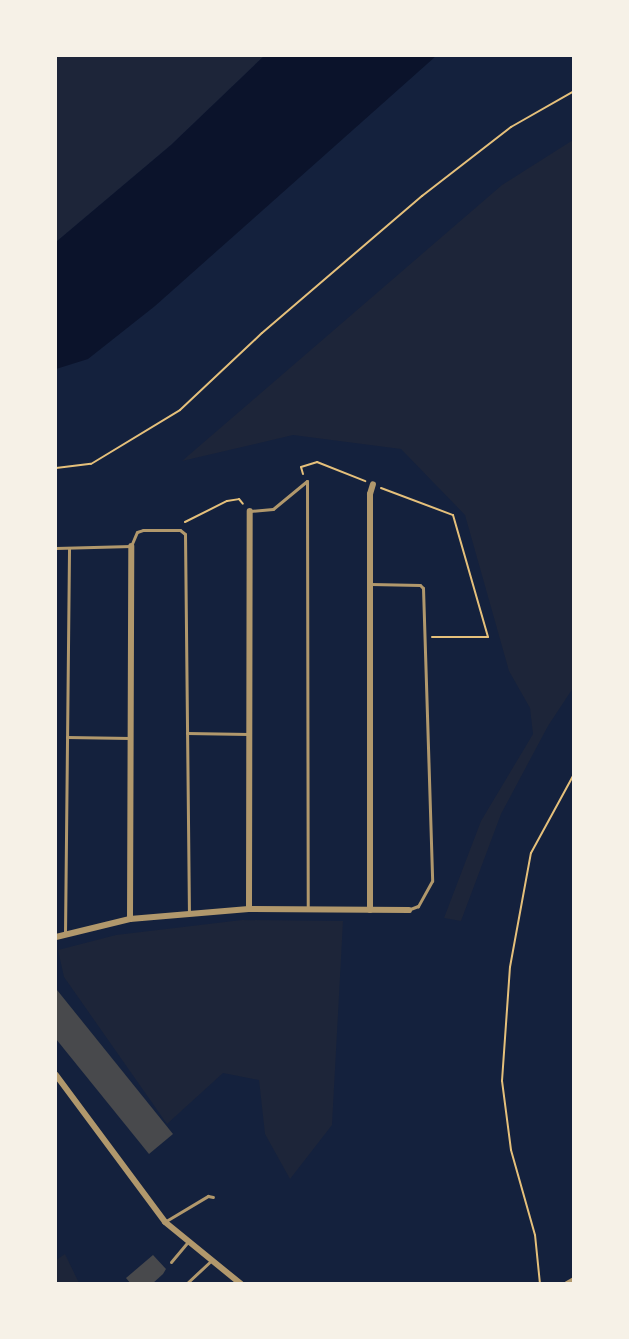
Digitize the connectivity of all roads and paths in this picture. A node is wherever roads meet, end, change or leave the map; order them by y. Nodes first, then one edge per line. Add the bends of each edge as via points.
1 (573, 91) edge
2 (56, 468) edge
3 (305, 480) junction
4 (373, 484) junction
5 (250, 511) junction
6 (180, 530) junction
7 (130, 546) junction
8 (56, 548) edge
9 (69, 548) junction
10 (370, 584) junction
11 (423, 637) junction
12 (187, 733) junction
13 (249, 735) junction
14 (67, 737) junction
15 (130, 738) junction
16 (573, 774) edge
17 (249, 909) junction
18 (308, 909) junction
19 (370, 910) junction
20 (409, 910) joint
21 (189, 914) junction
22 (130, 919) junction
23 (65, 934) junction
24 (56, 937) edge
25 (56, 1075) edge
26 (213, 1197) dead end
27 (165, 1222) junction
28 (188, 1242) junction
29 (171, 1262) dead end
30 (210, 1262) junction
31 (573, 1280) edge
32 (186, 1284) edge
33 (242, 1284) edge
34 (540, 1284) edge
35 (567, 1284) edge

1 - 2 path via 511,127 422,196 262,333 180,410 91,464
3 - 4 path via 301,467 316,462
3 - 5 lane via 273,509
3 - 18 lane
4 - 10 street
4 - 11 path via 453,515 488,637
5 - 6 path via 239,499 227,501 186,520
5 - 13 street
6 - 7 lane via 143,530 137,532
6 - 12 lane via 185,534
7 - 9 lane
7 - 15 street
8 - 9 lane
9 - 14 lane
10 - 11 lane via 420,585
10 - 19 street
11 - 20 lane via 432,881 418,906
12 - 13 lane
12 - 21 lane
13 - 17 street
14 - 15 lane
14 - 23 lane
15 - 22 street
16 - 34 path via 531,853 510,967 503,1058 504,1108 535,1235
17 - 18 street
17 - 21 street
18 - 19 street
19 - 20 street
21 - 22 street
22 - 23 street
23 - 24 street
25 - 27 street
26 - 27 lane via 208,1196
27 - 28 street
28 - 29 lane
28 - 30 street
30 - 32 lane
30 - 33 street
31 - 35 street

